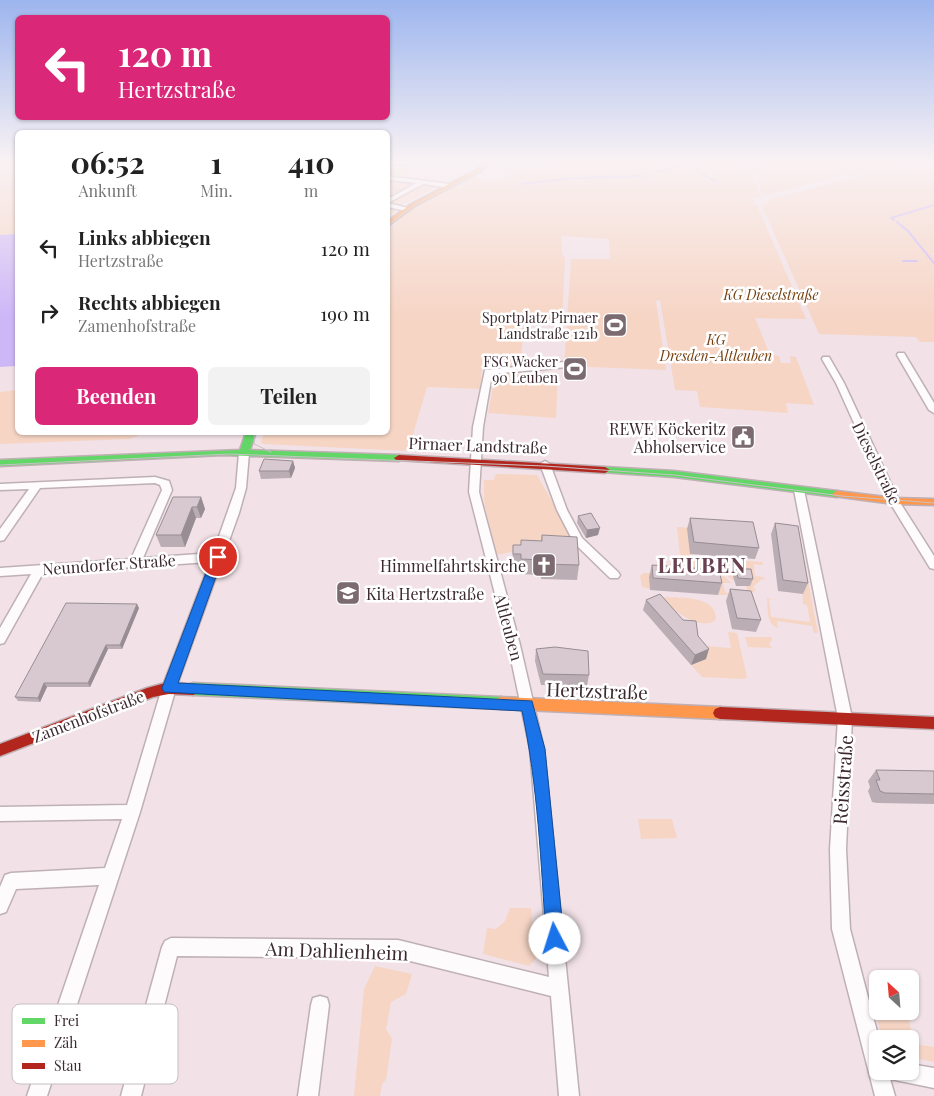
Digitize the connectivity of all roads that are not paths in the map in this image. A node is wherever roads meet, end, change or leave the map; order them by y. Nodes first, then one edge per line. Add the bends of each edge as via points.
1 (401, 213) edge
2 (390, 222) edge
3 (901, 355) dead end
4 (826, 359) dead end
5 (564, 365) dead end
6 (934, 410) edge
7 (250, 435) edge
8 (244, 453) junction
9 (475, 461) junction
10 (0, 464) edge
11 (545, 464) junction
12 (37, 485) junction
13 (0, 487) edge
14 (799, 490) junction
15 (894, 501) junction
16 (934, 502) edge
17 (934, 509) edge
18 (3, 527) edge
19 (0, 537) edge
20 (218, 557) junction
21 (136, 561) junction
22 (934, 565) edge
23 (40, 569) junction
24 (0, 572) edge
25 (614, 575) dead end
26 (0, 639) edge
27 (169, 688) junction
28 (527, 705) junction
29 (846, 718) junction
30 (934, 723) edge
31 (0, 750) edge
32 (132, 812) junction
33 (0, 814) edge
34 (111, 876) junction
35 (0, 906) edge
36 (558, 989) junction
37 (68, 1004) edge
38 (156, 1004) edge
39 (320, 1005) dead end
40 (870, 1030) edge
41 (919, 1076) edge
42 (934, 1078) edge
43 (883, 1080) edge
44 (41, 1084) edge
45 (37, 1096) edge
46 (308, 1096) edge
47 (569, 1096) edge
48 (886, 1096) edge

1 - 2 street
3 - 6 street
4 - 15 street, Dieselstraße
5 - 9 street, Altleuben via 488,372
7 - 8 street
8 - 9 street, Pirnaer Landstraße
8 - 10 street, Pirnaer Landstraße
8 - 20 street via 241,488
9 - 11 street, Pirnaer Landstraße
9 - 28 street, Altleuben via 474,492 478,512
11 - 14 street, Pirnaer Landstraße via 674,474
11 - 25 street via 562,510 578,540
12 - 13 street
12 - 18 street
12 - 21 street via 156,480 165,483 167,490
14 - 15 street, Pirnaer Landstraße
14 - 29 street, Reisstraße
15 - 16 street, Pirnaer Landstraße
15 - 17 street, Pirnaer Landstraße
15 - 22 street, Dieselstraße
18 - 19 street
20 - 21 street, Neundorfer Straße
20 - 27 street
21 - 23 street, Neundorfer Straße
23 - 24 street, Neundorfer Straße
23 - 26 street
27 - 28 street, Hertzstraße
27 - 31 street, Zamenhofstraße
27 - 32 street
28 - 29 street, Hertzstraße
28 - 36 street, Altleuben via 544,803
29 - 30 street, Hertzstraße
29 - 40 street, Reisstraße via 838,849 842,929
32 - 33 street
32 - 34 street
34 - 35 street via 11,881
34 - 37 street
36 - 38 street, Am Dahlienheim via 398,949 171,947
36 - 47 street, Altleuben
39 - 46 street
41 - 42 street
43 - 48 street, Reisstraße
44 - 45 street

